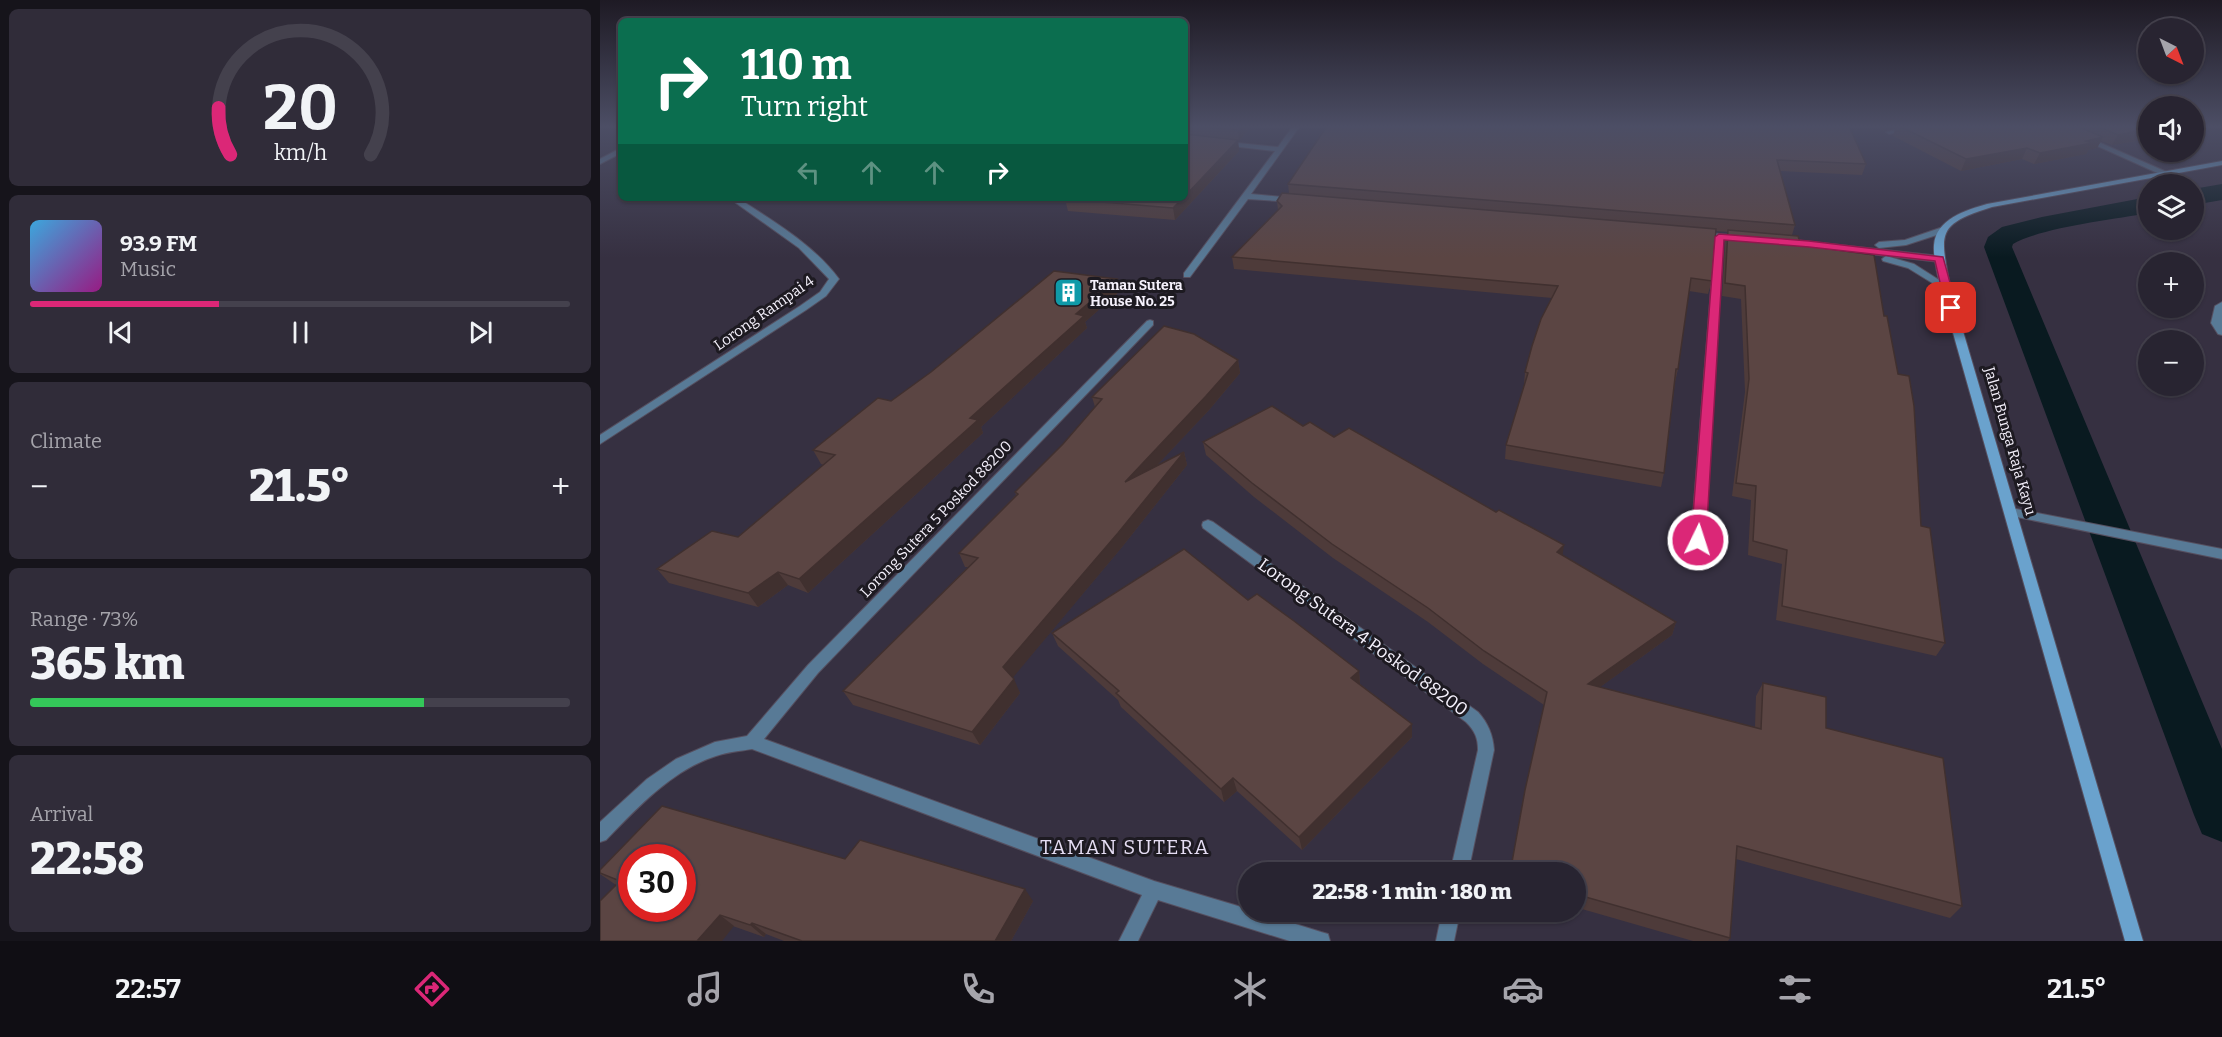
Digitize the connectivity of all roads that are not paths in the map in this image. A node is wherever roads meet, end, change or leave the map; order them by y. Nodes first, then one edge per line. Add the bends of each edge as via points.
1 (1264, 170) edge
2 (2158, 170) edge
3 (2183, 170) edge
4 (2165, 173) junction
5 (1246, 196) junction
6 (737, 201) edge
7 (1305, 201) edge
8 (1942, 230) junction
9 (1684, 234) edge
10 (1719, 237) junction
11 (1753, 240) edge
12 (1775, 241) edge
13 (1809, 244) junction
14 (1940, 259) junction
15 (1187, 275) dead end
16 (1945, 287) junction
17 (2222, 305) edge
18 (1149, 323) dead end
19 (2222, 332) edge
20 (600, 440) edge
21 (2011, 512) junction
22 (1209, 525) dead end
23 (1698, 540) dead end
24 (2222, 554) edge
25 (752, 742) junction
26 (600, 834) edge
27 (1461, 862) edge
28 (1154, 890) junction
29 (1449, 922) edge
30 (1128, 941) edge
31 (1321, 941) edge
32 (1445, 941) edge
33 (2134, 941) edge

1 - 5 street
2 - 4 street
3 - 4 street
4 - 8 street via 1998,203 1971,211
5 - 7 street
5 - 15 street
6 - 20 street, Lorong Rampai 4 via 813,256 834,279 823,294 803,308
8 - 13 street via 1892,245
8 - 14 street, Jalan Bunga Raja Kayu via 1938,243
9 - 10 street
10 - 11 street
10 - 23 street
12 - 13 street
13 - 14 street
13 - 16 street via 1911,266
14 - 16 street, Jalan Bunga Raja Kayu
16 - 21 street, Jalan Bunga Raja Kayu
17 - 19 street via 2216,323
18 - 25 street, Lorong Sutera 5 Poskod 88200 via 813,669
21 - 24 street
21 - 33 street, Jalan Bunga Raja Kayu
22 - 27 street, Lorong Sutera 4 Poskod 88200 via 1481,726 1486,750
25 - 26 street via 715,749 688,761 644,791
25 - 28 street
28 - 30 street
28 - 31 street
29 - 32 street

